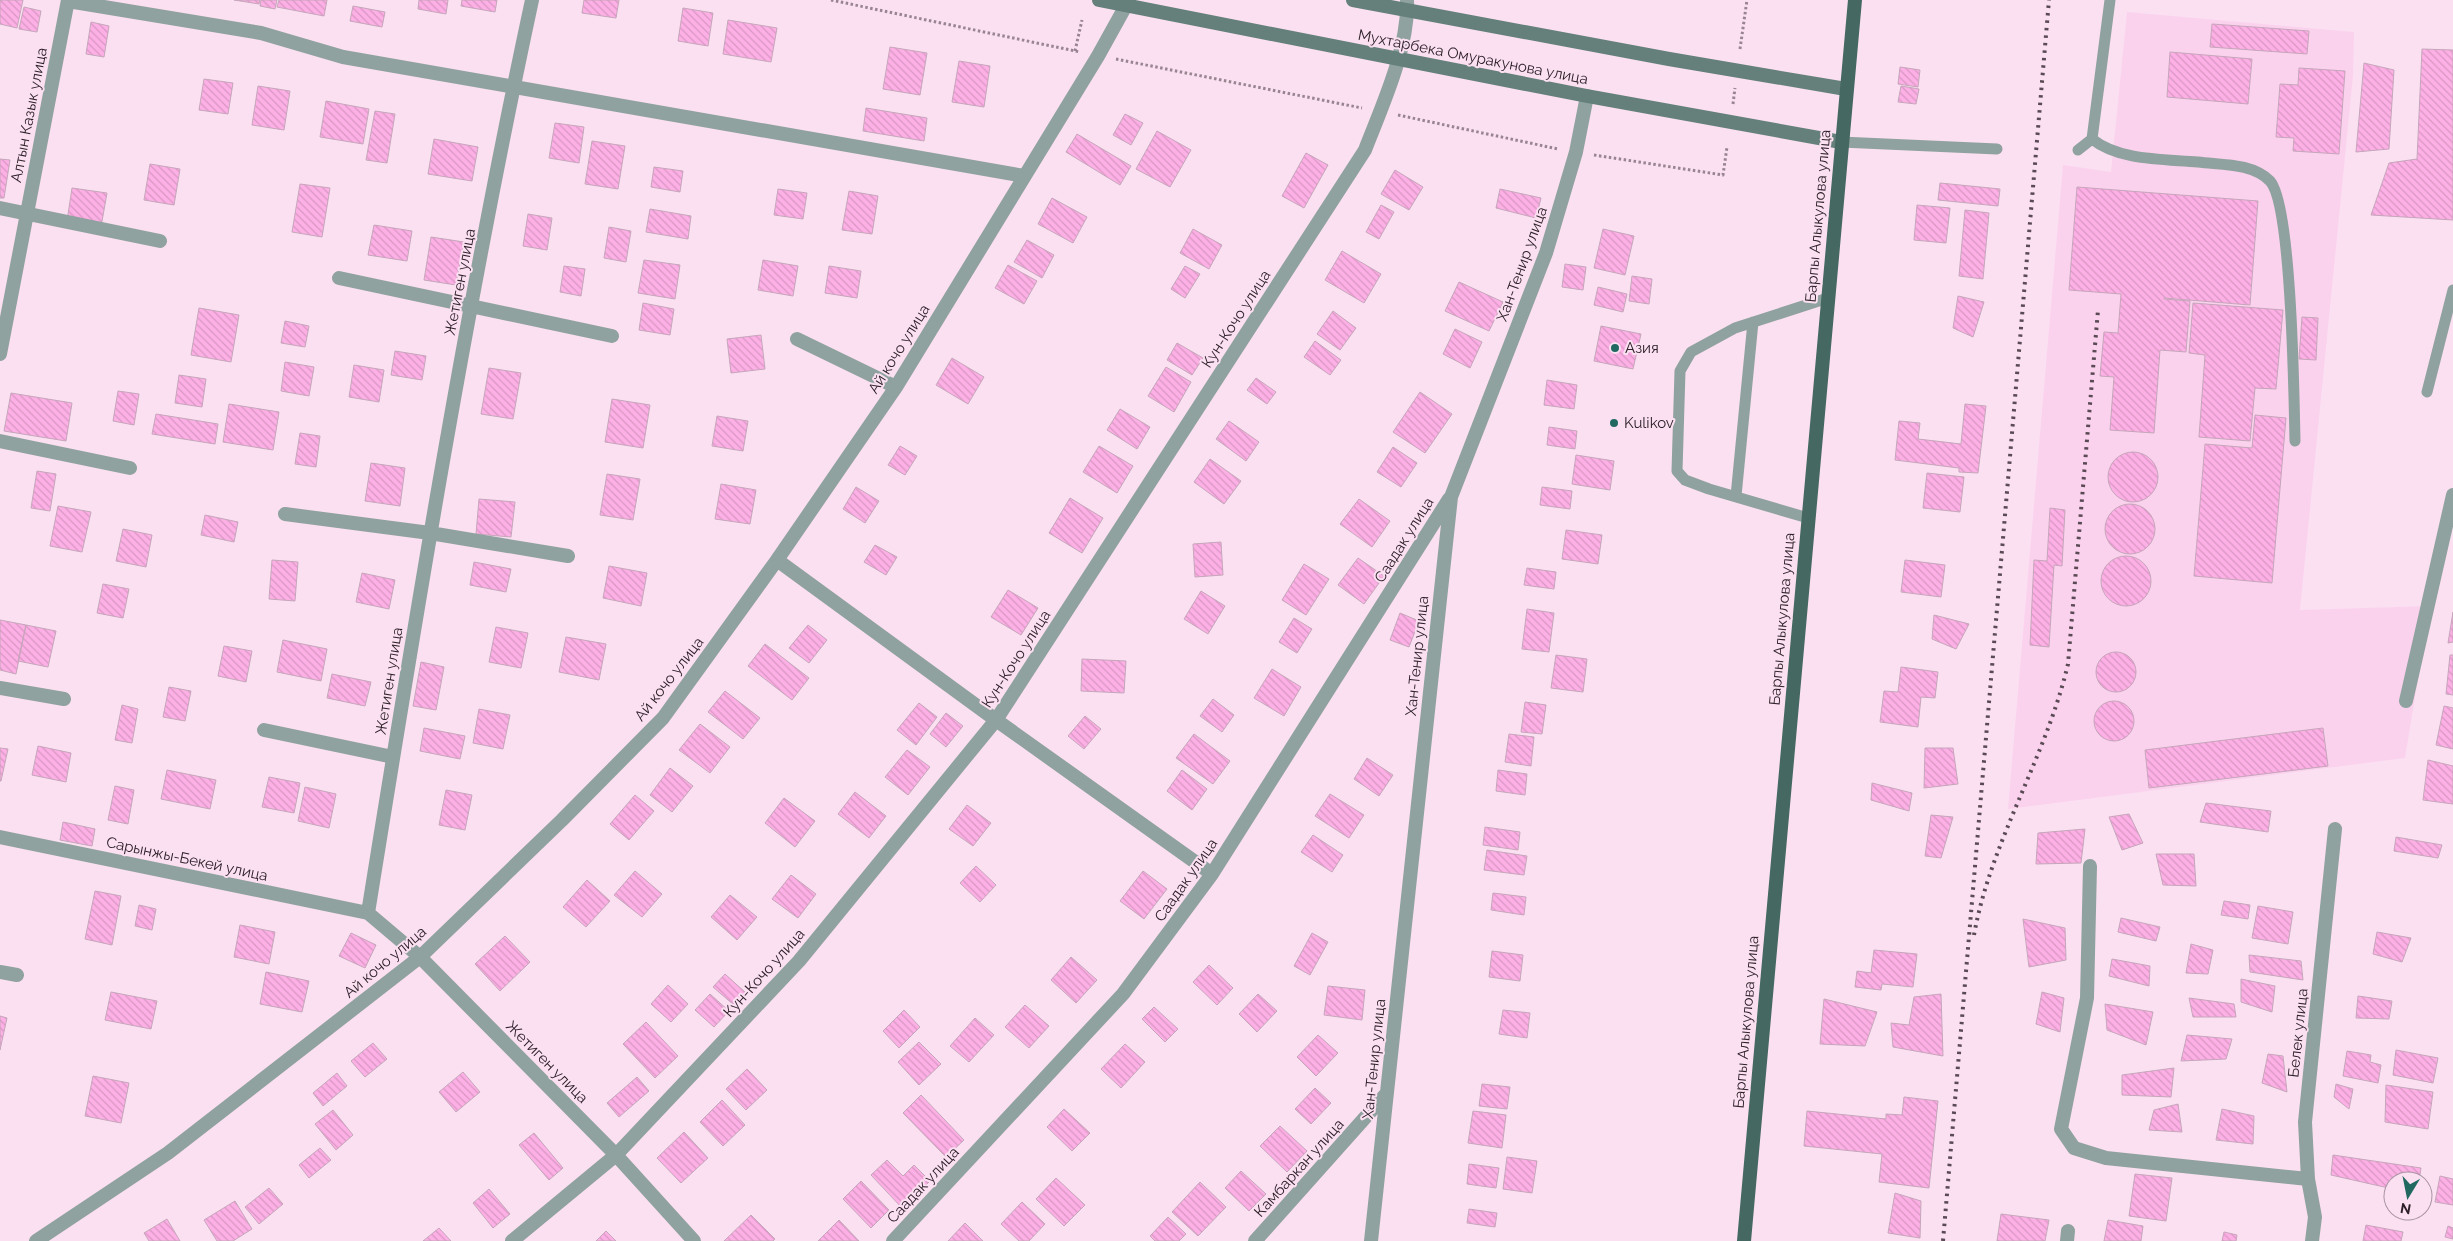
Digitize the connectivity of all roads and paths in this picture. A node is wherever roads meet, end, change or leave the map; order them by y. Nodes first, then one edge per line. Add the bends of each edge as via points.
1 (532, 0) edge
2 (831, 0) edge
3 (1099, 0) edge
4 (1353, 0) edge
5 (1746, 0) edge
6 (1854, 0) edge
7 (2110, 0) edge
8 (68, 1) edge
9 (1128, 3) edge
10 (1407, 6) edge
11 (1082, 20) dead end
12 (1740, 49) dead end
13 (1075, 51) junction
14 (1098, 56) junction
15 (1398, 59) junction
16 (514, 86) junction
17 (1735, 88) dead end
18 (1846, 89) junction
19 (1587, 96) junction
20 (1380, 111) junction
21 (1732, 112) dead end
22 (2092, 139) junction
23 (1841, 142) junction
24 (1727, 147) dead end
25 (1997, 149) dead end
26 (2078, 150) dead end
27 (1576, 152) junction
28 (1024, 176) junction
29 (0, 208) edge
30 (27, 213) junction
31 (160, 241) dead end
32 (339, 278) dead end
33 (2453, 290) edge
34 (1828, 298) junction
35 (472, 306) junction
36 (1753, 322) junction
37 (612, 336) dead end
38 (797, 339) dead end
39 (0, 354) edge
40 (896, 387) junction
41 (2426, 392) dead end
42 (0, 441) edge
43 (2295, 441) dead end
44 (130, 468) dead end
45 (2453, 495) edge
46 (1736, 496) junction
47 (1451, 497) junction
48 (285, 514) dead end
49 (1808, 518) junction
50 (430, 533) junction
51 (568, 556) dead end
52 (777, 560) junction
53 (0, 688) edge
54 (64, 699) dead end
55 (2406, 701) dead end
56 (996, 720) junction
57 (264, 730) dead end
58 (393, 757) junction
59 (2335, 829) dead end
60 (0, 837) edge
61 (2090, 866) dead end
62 (1212, 874) junction
63 (368, 913) junction
64 (420, 957) junction
65 (0, 972) edge
66 (17, 975) dead end
67 (1387, 1093) junction
68 (616, 1154) junction
69 (2308, 1179) junction
70 (36, 1241) edge
71 (512, 1241) edge
72 (694, 1241) edge
73 (893, 1241) edge
74 (1255, 1241) edge
75 (1371, 1241) edge
76 (1744, 1241) edge
77 (2312, 1241) edge

1 - 16 street, Жетиген улица
2 - 13 path
3 - 9 main road, Мухтарбека Омуракунова улица
4 - 10 main road
5 - 12 path
6 - 18 main road, Барпы Алыкулова улица
7 - 22 lane
8 - 16 street via 261,33 343,57
8 - 30 street, Алтын Казык улица
9 - 14 street, Ай кочо улица
9 - 15 main road, Мухтарбека Омуракунова улица
10 - 15 street, Кун-Кочо улица
10 - 18 main road
11 - 13 path
13 - 14 path
14 - 20 path
14 - 28 street, Ай кочо улица
15 - 19 main road, Мухтарбека Омуракунова улица
15 - 20 street, Кун-Кочо улица
16 - 28 street
16 - 35 street, Жетиген улица
17 - 21 path
18 - 23 main road, Барпы Алыкулова улица
19 - 23 main road, Мухтарбека Омуракунова улица
19 - 27 street, Хан-Тенир улица
20 - 27 path
20 - 56 street, Кун-Кочо улица via 1365,150
22 - 26 lane
22 - 43 lane via 2103,147 2139,156 2249,167 2271,182 2279,208 2290,286
23 - 25 lane
23 - 34 main road, Барпы Алыкулова улица
24 - 27 path via 1723,175
27 - 47 street, Хан-Тенир улица via 1546,253
28 - 40 street, Ай кочо улица
29 - 30 street
30 - 31 street
30 - 39 street, Алтын Казык улица
32 - 35 street
33 - 41 lane
34 - 36 lane
34 - 49 main road, Барпы Алыкулова улица
35 - 37 street
35 - 50 street, Жетиген улица
36 - 46 lane
36 - 46 lane via 1691,352 1680,371 1677,471 1685,480
38 - 40 street
40 - 52 street, Ай кочо улица
42 - 44 street
45 - 55 street
46 - 49 lane
47 - 62 street, Саадак улица
47 - 67 street, Хан-Тенир улица
48 - 50 street
49 - 76 main road, Барпы Алыкулова улица
50 - 51 street
50 - 58 street, Жетиген улица
52 - 56 street
52 - 64 street, Ай кочо улица via 663,718
53 - 54 street
56 - 62 street
56 - 68 street, Кун-Кочо улица via 799,961
57 - 58 street
58 - 63 street, Жетиген улица
59 - 69 street, Белек улица via 2305,1122
60 - 63 street, Сарынжы-Бекей улица
61 - 69 street via 2087,998 2061,1129 2074,1148 2106,1158
62 - 73 street, Саадак улица via 1124,994
63 - 64 street, Жетиген улица
64 - 68 street, Жетиген улица
64 - 70 street, Ай кочо улица via 168,1153
65 - 66 street
67 - 74 street, Камбаркан улица
67 - 75 street, Хан-Тенир улица
68 - 71 street, Кун-Кочо улица
68 - 72 street, Жетиген улица
69 - 77 street, Белек улица via 2315,1217

